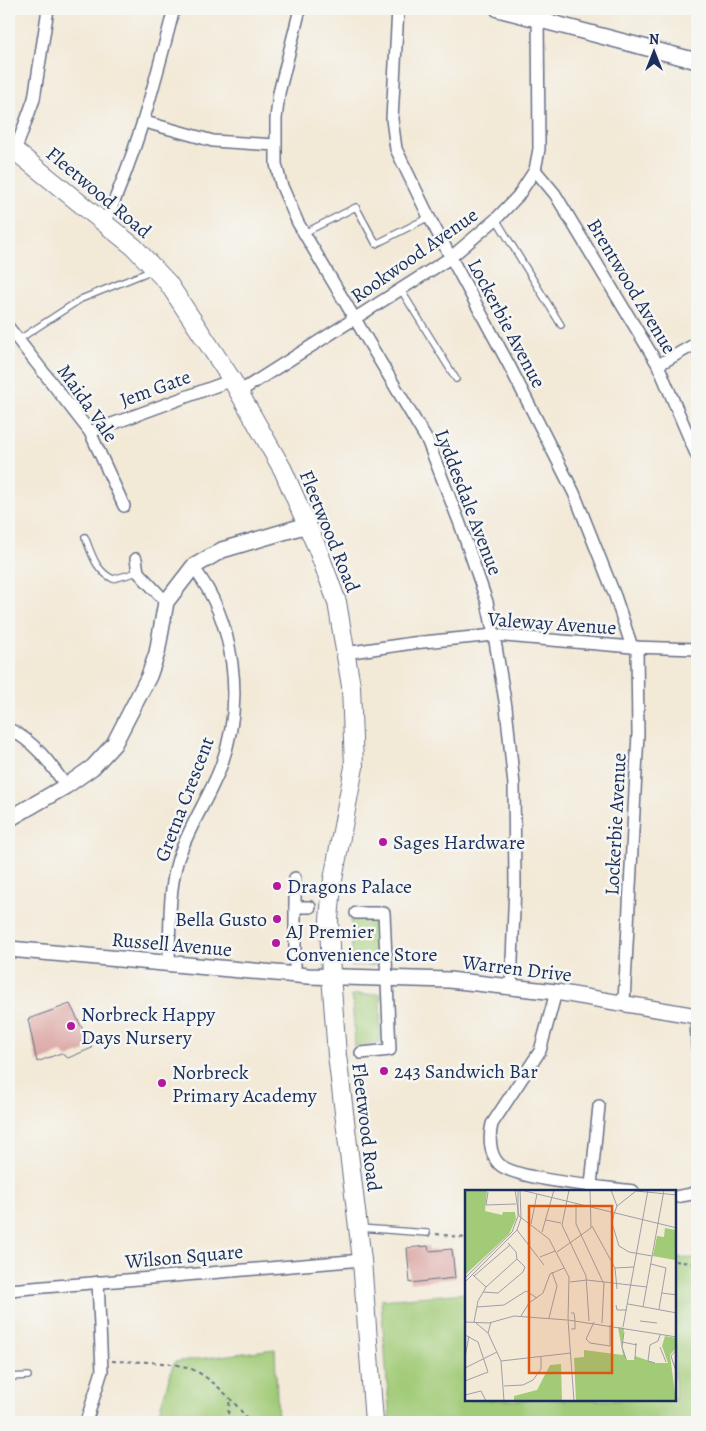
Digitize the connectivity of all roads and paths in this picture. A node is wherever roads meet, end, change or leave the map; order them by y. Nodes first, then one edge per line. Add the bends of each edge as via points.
1 (48, 9) edge
2 (174, 9) edge
3 (300, 9) edge
4 (398, 9) edge
5 (498, 9) edge
6 (539, 14) edge
7 (697, 61) edge
8 (145, 122) junction
9 (275, 145) junction
10 (12, 148) edge
11 (534, 170) junction
12 (429, 218) junction
13 (496, 220) junction
14 (104, 222) junction
15 (304, 233) junction
16 (450, 258) junction
17 (155, 269) junction
18 (401, 290) junction
19 (355, 319) junction
20 (561, 325) dead end
21 (9, 328) edge
22 (18, 340) junction
23 (697, 343) edge
24 (658, 364) junction
25 (456, 379) dead end
26 (235, 386) junction
27 (90, 432) junction
28 (697, 456) edge
29 (124, 506) dead end
30 (307, 525) junction
31 (85, 537) dead end
32 (136, 559) dead end
33 (193, 567) junction
34 (138, 572) junction
35 (166, 602) junction
36 (494, 635) junction
37 (635, 647) junction
38 (697, 649) edge
39 (346, 653) junction
40 (9, 729) edge
41 (66, 786) junction
42 (9, 819) edge
43 (295, 881) joint
44 (332, 885) junction
45 (295, 906) junction
46 (310, 906) dead end
47 (356, 913) dead end
48 (9, 949) edge
49 (169, 965) junction
50 (295, 975) junction
51 (331, 976) junction
52 (388, 977) junction
53 (511, 986) junction
54 (556, 992) junction
55 (624, 1002) junction
56 (696, 1016) edge
57 (697, 1047) edge
58 (361, 1053) dead end
59 (599, 1106) dead end
60 (591, 1185) junction
61 (697, 1189) edge
62 (626, 1190) edge
63 (676, 1197) edge
64 (358, 1228) junction
65 (427, 1232) joint
66 (465, 1238) edge
67 (362, 1260) junction
68 (676, 1261) edge
69 (697, 1264) edge
70 (98, 1282) junction
71 (9, 1290) edge
72 (102, 1361) junction
73 (28, 1376) dead end
74 (9, 1377) edge
75 (230, 1398) junction
76 (86, 1422) edge
77 (227, 1422) edge
78 (249, 1422) edge
79 (374, 1422) edge

1 - 10 street via 34,99
2 - 8 street
3 - 9 street, Lyddesdale Avenue via 279,93
4 - 12 street, Lockerbie Avenue via 392,119 403,166
5 - 6 street
6 - 7 street
6 - 11 street, Rookwood Avenue via 540,134
8 - 9 street via 213,141
8 - 14 street via 124,181
9 - 15 street, Lyddesdale Avenue via 281,184
10 - 14 main road, Fleetwood Road
11 - 13 street, Rookwood Avenue via 518,196
11 - 24 street, Brentwood Avenue via 555,194
12 - 15 lane via 376,244 356,207
12 - 16 street, Lockerbie Avenue
13 - 16 street, Rookwood Avenue
13 - 20 lane
14 - 17 main road, Fleetwood Road
15 - 19 street, Lyddesdale Avenue
16 - 18 street, Rookwood Avenue
16 - 37 street, Lockerbie Avenue via 574,493
17 - 22 lane via 81,299
17 - 26 main road, Fleetwood Road via 168,283
18 - 19 street, Rookwood Avenue
18 - 25 lane
19 - 26 street, Rookwood Avenue
19 - 36 street, Lyddesdale Avenue via 428,442 487,602
21 - 22 street, Maida Vale
22 - 27 street, Maida Vale
23 - 24 street
24 - 28 street, Brentwood Avenue
26 - 27 street, Jem Gate
26 - 30 main road, Fleetwood Road via 283,470
27 - 29 street, Maida Vale
30 - 33 street via 222,550
30 - 39 main road, Fleetwood Road via 337,602
31 - 34 lane via 103,574 112,578
32 - 34 street
33 - 35 street
33 - 49 street, Gretna Crescent via 208,586 221,615 234,682 229,740 222,765 178,861 171,909
34 - 35 street
35 - 41 street via 157,653 149,676 114,744 93,767
36 - 37 street, Valeway Avenue
36 - 39 street, Valeway Avenue via 391,645
36 - 53 street, Lyddesdale Avenue via 514,785
37 - 38 street, Valeway Avenue
37 - 55 street, Lockerbie Avenue via 638,734
39 - 44 main road, Fleetwood Road via 351,686 354,767
40 - 41 street via 24,736 46,757
41 - 42 street
43 - 44 path
43 - 45 street
44 - 51 main road, Fleetwood Road via 329,920
45 - 46 street
45 - 50 street
47 - 52 street via 384,913
48 - 49 street, Russell Avenue
49 - 50 street, Russell Avenue
50 - 51 street, Russell Avenue
51 - 52 street, Warren Drive
51 - 64 main road, Fleetwood Road via 336,1055
52 - 53 street, Warren Drive
52 - 58 street via 390,1050
53 - 54 street, Warren Drive
54 - 55 street, Warren Drive
54 - 60 street via 542,1046 492,1124 489,1136 498,1163 507,1169 518,1174
55 - 56 street, Warren Drive
56 - 57 street
59 - 60 street
60 - 62 street
61 - 63 street via 692,1194
64 - 65 lane
64 - 67 main road, Fleetwood Road
65 - 66 path
67 - 70 street, Wilson Square
67 - 79 main road, Fleetwood Road
68 - 69 path
70 - 71 street, Wilson Square
70 - 72 street
72 - 75 path via 184,1366
72 - 76 street via 102,1371
73 - 74 lane
75 - 77 path
75 - 78 path

